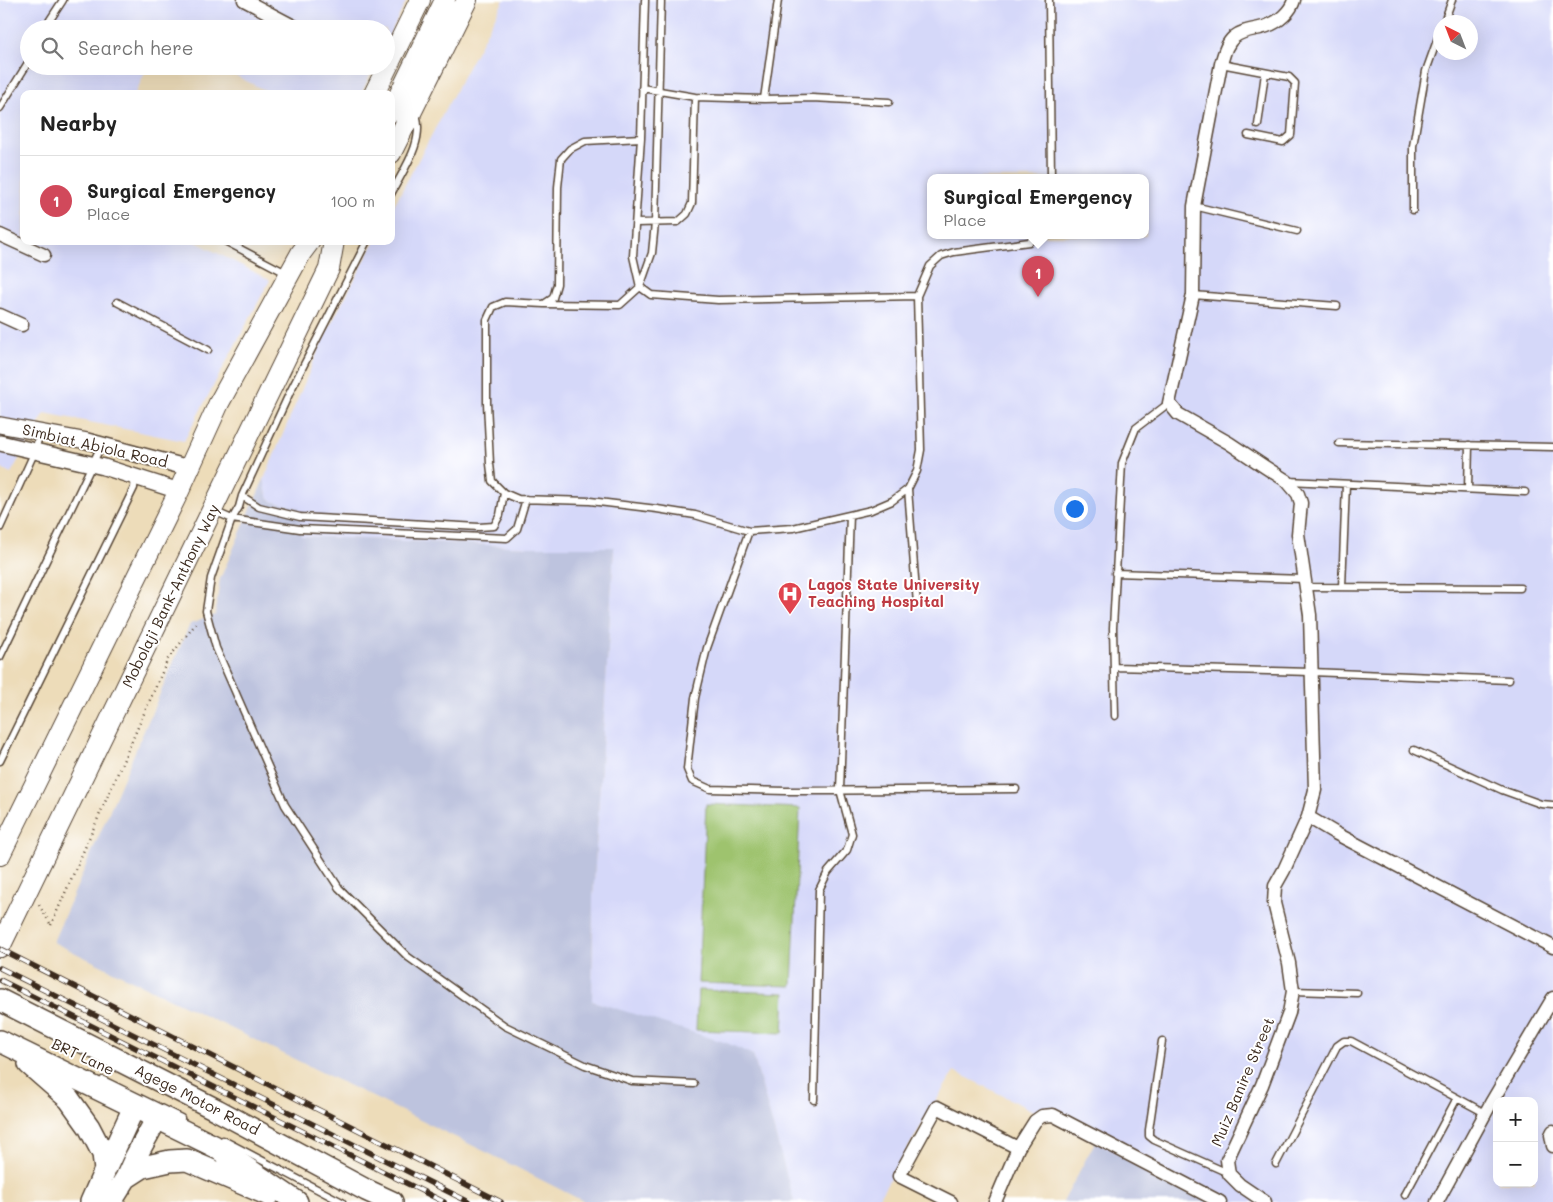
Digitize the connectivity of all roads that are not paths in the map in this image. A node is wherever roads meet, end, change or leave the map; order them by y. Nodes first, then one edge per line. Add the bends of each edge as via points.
1 (63, 0) edge
2 (244, 0) edge
3 (420, 0) edge
4 (432, 0) edge
5 (445, 0) edge
6 (467, 0) edge
7 (645, 0) edge
8 (661, 0) edge
9 (778, 0) edge
10 (1049, 0) edge
11 (1294, 0) edge
12 (1452, 0) edge
13 (1447, 15) edge
14 (50, 20) edge
15 (282, 20) edge
16 (395, 51) edge
17 (1433, 52) edge
18 (1221, 64) junction
19 (1266, 72) junction
20 (20, 75) edge
21 (383, 75) edge
22 (642, 88) junction
23 (376, 90) edge
24 (391, 90) edge
25 (660, 91) junction
26 (695, 97) junction
27 (764, 99) junction
28 (889, 102) dead end
29 (395, 104) edge
30 (0, 108) edge
31 (414, 108) junction
32 (1258, 125) dead end
33 (1248, 136) dead end
34 (641, 138) junction
35 (395, 144) edge
36 (1051, 174) edge
37 (395, 186) edge
38 (1194, 206) junction
39 (1413, 210) dead end
40 (636, 223) junction
41 (655, 223) junction
42 (1297, 231) dead end
43 (0, 235) edge
44 (1035, 239) edge
45 (20, 244) edge
46 (22, 245) edge
47 (233, 245) edge
48 (305, 245) edge
49 (333, 245) edge
50 (343, 245) edge
51 (365, 245) edge
52 (44, 255) dead end
53 (329, 269) junction
54 (290, 274) junction
55 (640, 287) junction
56 (1193, 295) junction
57 (917, 296) junction
58 (117, 302) dead end
59 (544, 304) junction
60 (1337, 306) dead end
61 (0, 315) edge
62 (22, 324) dead end
63 (208, 350) dead end
64 (1169, 403) junction
65 (0, 425) edge
66 (40, 432) junction
67 (1339, 442) dead end
68 (0, 443) edge
69 (101, 445) junction
70 (1469, 445) junction
71 (1553, 447) edge
72 (35, 451) junction
73 (93, 465) junction
74 (189, 468) junction
75 (135, 476) junction
76 (1287, 481) junction
77 (1346, 484) junction
78 (908, 489) junction
79 (1468, 490) junction
80 (178, 491) junction
81 (1525, 492) dead end
82 (504, 493) junction
83 (242, 496) junction
84 (526, 499) junction
85 (213, 510) junction
86 (850, 515) junction
87 (232, 519) junction
88 (0, 528) edge
89 (749, 531) junction
90 (1115, 573) junction
91 (1305, 583) junction
92 (1342, 587) junction
93 (1520, 588) dead end
94 (917, 604) dead end
95 (0, 656) edge
96 (1114, 667) junction
97 (1311, 672) junction
98 (1509, 680) dead end
99 (1115, 716) dead end
100 (3, 747) edge
101 (1414, 750) dead end
102 (0, 761) edge
103 (1016, 789) dead end
104 (840, 790) junction
105 (1553, 805) edge
106 (1308, 817) junction
107 (0, 855) edge
108 (0, 947) edge
109 (1553, 947) edge
110 (1293, 991) junction
111 (1357, 993) dead end
112 (1553, 998) edge
113 (0, 1000) edge
114 (1162, 1041) dead end
115 (2, 1042) edge
116 (94, 1076) dead end
117 (694, 1084) dead end
118 (1457, 1098) junction
119 (814, 1100) dead end
120 (134, 1107) junction
121 (1485, 1114) junction
122 (157, 1118) junction
123 (190, 1123) dead end
124 (1553, 1131) edge
125 (216, 1136) dead end
126 (1553, 1146) edge
127 (1018, 1148) junction
128 (1276, 1164) dead end
129 (105, 1170) junction
130 (1229, 1174) junction
131 (126, 1178) junction
132 (1405, 1195) dead end
133 (91, 1202) edge
134 (111, 1202) edge
135 (287, 1202) edge
136 (297, 1202) edge
137 (342, 1202) edge
138 (392, 1202) edge
139 (951, 1202) edge
140 (995, 1202) edge
141 (1220, 1202) edge
142 (1265, 1202) edge
143 (1437, 1202) edge

1 - 14 lane
2 - 15 street
3 - 16 main road
4 - 24 main road
5 - 29 main road
6 - 31 main road
7 - 22 lane
8 - 25 lane
9 - 27 lane
10 - 36 lane
11 - 18 street via 1293,6 1281,18 1268,26 1235,36 1226,47
12 - 13 lane
17 - 39 lane via 1426,71 1413,146
18 - 19 lane
18 - 38 street
19 - 32 lane
19 - 33 lane via 1289,77 1295,83 1291,135 1283,142
20 - 30 lane
21 - 23 main road
22 - 25 lane
22 - 34 lane
25 - 26 lane
25 - 41 lane
26 - 27 lane
26 - 41 lane via 692,203 678,222
27 - 28 lane
31 - 35 main road
31 - 37 lane via 420,129 415,148
34 - 40 lane
34 - 59 lane via 585,142 570,149 561,159 557,284 553,298
38 - 42 lane
38 - 56 street
40 - 41 lane
40 - 55 lane via 633,256
41 - 55 lane via 652,253
43 - 45 street
44 - 57 lane via 941,256 930,266
46 - 52 street
47 - 54 lane
48 - 54 main road
49 - 53 main road, Mobolaji Bank-Anthony Way
50 - 53 main road
51 - 83 lane via 290,392
53 - 85 main road, Mobolaji Bank-Anthony Way
54 - 74 main road via 220,403
55 - 57 lane via 651,295 718,300
55 - 59 lane via 620,305
56 - 60 lane
56 - 64 street
57 - 78 lane via 921,450 917,471
58 - 63 lane
59 - 82 lane via 505,302 493,307 487,320 490,464 492,481
61 - 62 street
64 - 76 street via 1178,414 1230,443
64 - 90 lane via 1136,428 1122,463
65 - 66 street, Simbiat Abiola Road
66 - 69 street, Simbiat Abiola Road
66 - 72 lane
67 - 70 lane
68 - 72 street
69 - 73 lane
69 - 74 street, Simbiat Abiola Road
70 - 71 lane
70 - 79 lane
72 - 73 street
72 - 88 lane
73 - 75 street
73 - 95 lane
74 - 80 main road
75 - 80 street
75 - 100 lane via 134,488
76 - 77 lane
76 - 91 street, Muiz Banire Street via 1301,503 1298,534
77 - 79 lane
77 - 92 lane
78 - 86 lane via 892,501
78 - 94 lane
79 - 81 lane
80 - 107 main road
82 - 83 lane via 500,515 494,526 479,527 300,517 259,507
82 - 84 lane
83 - 87 lane
84 - 87 lane via 517,529 507,538 300,529
84 - 89 lane via 590,501 657,509 694,515
85 - 87 lane
85 - 108 main road, Mobolaji Bank-Anthony Way
86 - 89 lane via 793,528
86 - 104 lane
87 - 117 lane via 211,578 206,611 216,648 285,805 339,888 408,957 505,1026 585,1065 632,1081
89 - 104 lane via 707,648 695,698 686,769 692,781 710,789
90 - 91 lane
90 - 96 lane
91 - 92 lane
91 - 97 street, Muiz Banire Street via 1310,615
92 - 93 lane
96 - 97 lane
96 - 99 lane
97 - 98 lane
97 - 106 street, Muiz Banire Street via 1314,790
100 - 102 lane
101 - 105 lane via 1502,790
103 - 104 lane
104 - 119 lane via 852,834 847,850 828,872 819,890
106 - 109 street
106 - 110 street, Muiz Banire Street via 1275,886 1274,903
110 - 111 lane
110 - 130 street, Muiz Banire Street via 1289,1013 1262,1085 1227,1160
112 - 121 street
113 - 138 highway, Agege Motor Road
114 - 130 lane via 1149,1136
115 - 120 highway
115 - 129 highway via 70,1099 103,1154
116 - 123 lane, BRT Lane
118 - 121 lane
118 - 128 lane via 1344,1040 1337,1046
118 - 132 lane
120 - 122 highway
120 - 129 highway
121 - 143 street
122 - 131 highway
122 - 136 highway via 214,1146
124 - 126 street
125 - 137 lane
127 - 139 street via 937,1107 899,1176
127 - 140 street
127 - 141 street via 1035,1121 1052,1115
129 - 133 highway
130 - 142 street
131 - 134 highway
131 - 135 highway via 143,1166 187,1160

